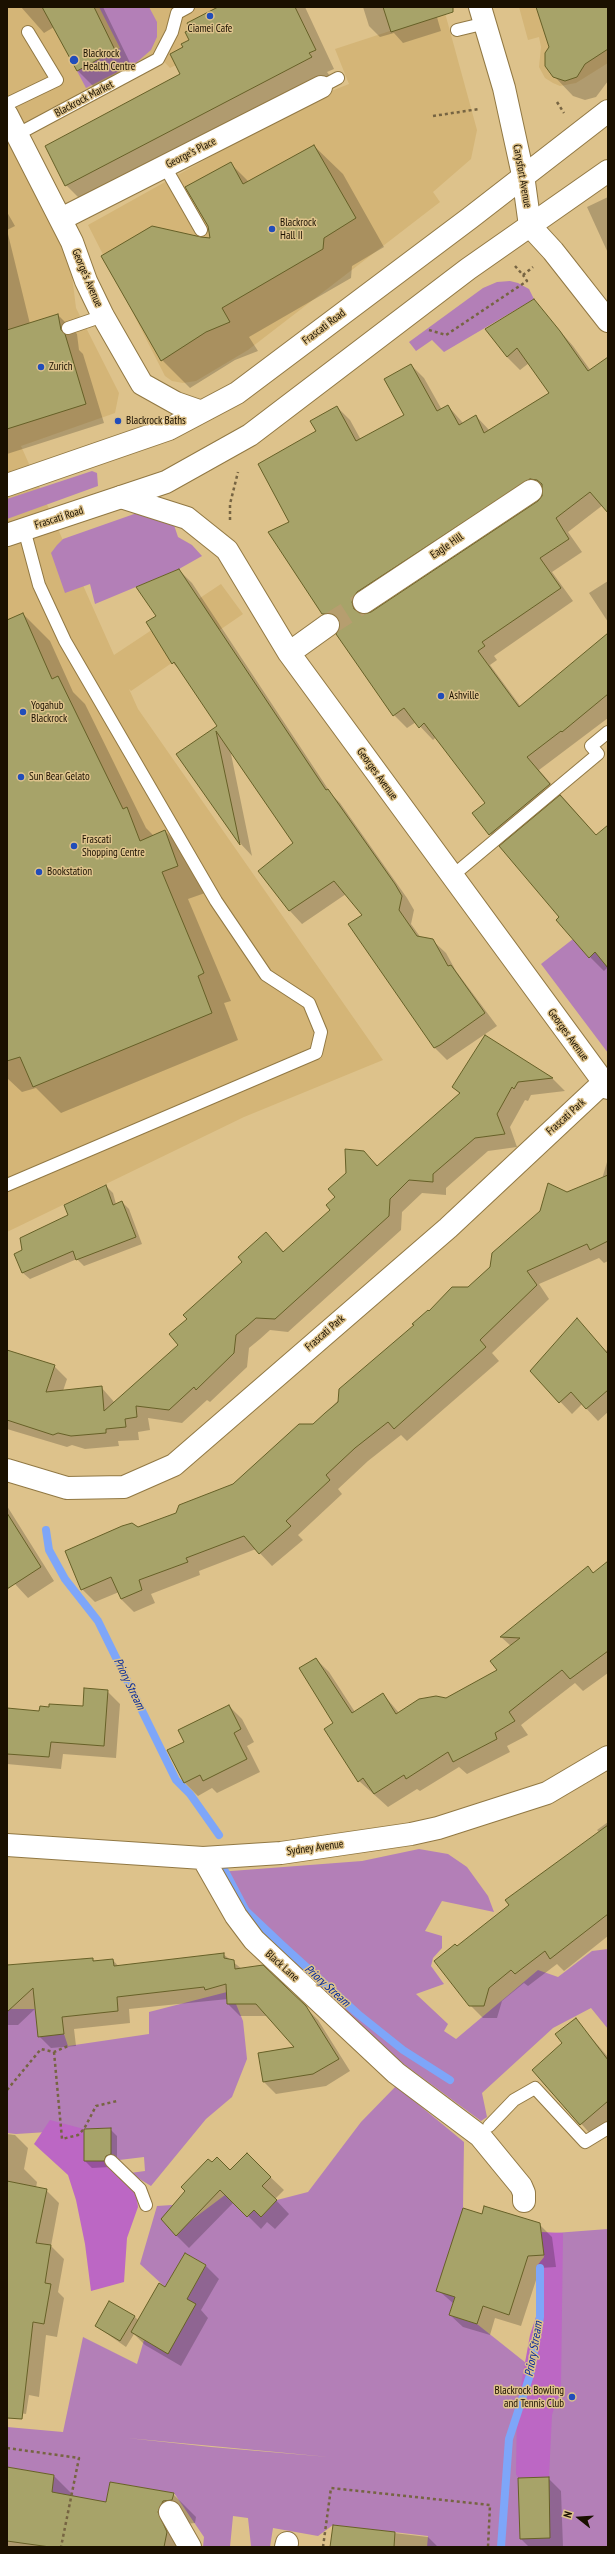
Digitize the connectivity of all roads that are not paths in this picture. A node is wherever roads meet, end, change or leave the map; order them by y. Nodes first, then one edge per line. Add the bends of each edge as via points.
1 (188, 7) edge
2 (483, 15) edge
3 (457, 30) dead end
4 (28, 32) dead end
5 (329, 82) dead end
6 (7, 104) edge
7 (608, 111) edge
8 (7, 115) edge
9 (18, 134) junction
10 (164, 167) junction
11 (608, 170) edge
12 (523, 175) junction
13 (61, 219) junction
14 (530, 226) junction
15 (201, 230) dead end
16 (103, 316) junction
17 (608, 321) edge
18 (68, 328) dead end
19 (199, 411) junction
20 (7, 485) edge
21 (531, 491) dead end
22 (121, 497) junction
23 (15, 532) edge
24 (364, 602) tunnel mouth
25 (328, 625) tunnel mouth
26 (289, 653) junction
27 (608, 732) edge
28 (451, 877) junction
29 (606, 1086) edge
30 (7, 1185) edge
31 (7, 1470) edge
32 (608, 1757) edge
33 (7, 1845) edge
34 (203, 1858) junction
35 (608, 2128) edge
36 (485, 2131) junction
37 (111, 2160) dead end
38 (526, 2196) dead end
39 (146, 2205) dead end
40 (170, 2512) dead end
41 (190, 2547) edge

1 - 9 lane, Blackrock Market via 177,13 172,32 158,59
2 - 3 lane
2 - 12 main road, Carysfort Avenue via 504,88
4 - 6 lane via 57,80
5 - 10 main road, George's Place
7 - 12 main road, Frascati Road
8 - 9 main road, George's Avenue
9 - 13 main road, George's Avenue
10 - 13 main road, George's Place
10 - 15 lane
11 - 14 main road, Frascati Road
12 - 14 main road, Carysfort Avenue
12 - 19 main road, Frascati Road via 470,218 236,393
13 - 16 main road, George's Avenue
14 - 17 main road
14 - 22 main road, Frascati Road via 468,269 250,435 172,479
16 - 18 lane
16 - 19 main road, George's Avenue via 142,384 176,403
19 - 20 main road, Frascati Road via 168,429
21 - 24 main road, Eagle Hill
22 - 23 main road, Frascati Road
22 - 26 main road, Georges Avenue via 187,518 227,550
23 - 30 lane via 65,641 216,901 266,975 309,1003 321,1032 316,1053
25 - 26 main road
26 - 28 main road, Georges Avenue
27 - 28 lane via 591,746 598,754
28 - 29 main road, Georges Avenue
29 - 31 main road, Frascati Park via 448,1228 174,1466 124,1486 67,1488
32 - 34 main road, Sydney Avenue via 547,1793 438,1828 281,1853
33 - 34 main road, Sydney Avenue
34 - 36 main road, Black Lane via 236,1916 254,1940 396,2072
35 - 36 lane via 585,2142 535,2088 514,2100
36 - 38 main road, Black Lane
37 - 39 lane via 140,2189
40 - 41 main road

